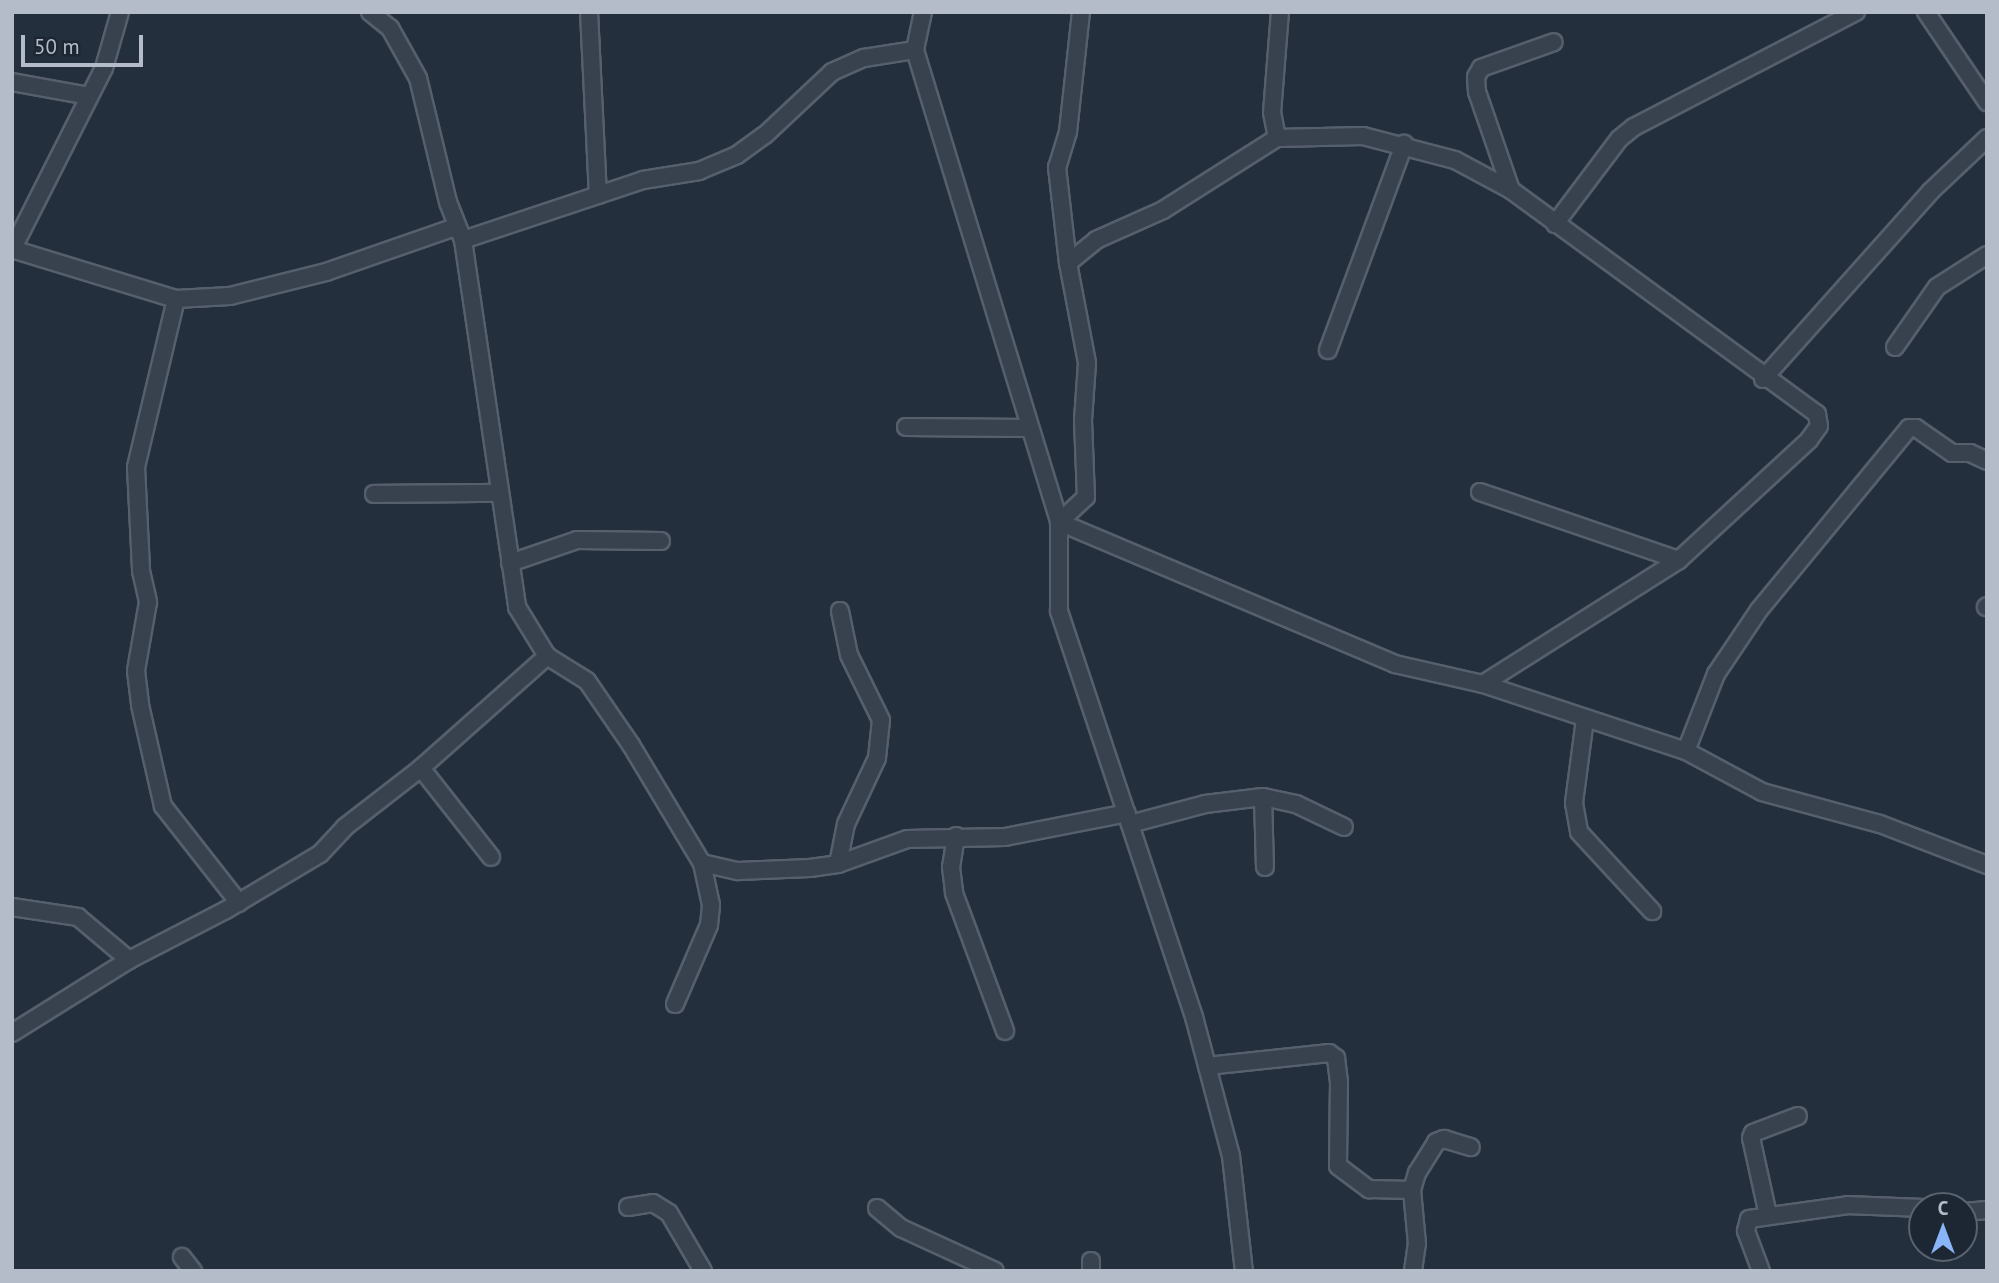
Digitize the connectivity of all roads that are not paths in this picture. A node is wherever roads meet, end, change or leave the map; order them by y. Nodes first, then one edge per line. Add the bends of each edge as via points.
1 (120, 12) edge
2 (370, 12) edge
3 (589, 12) edge
4 (923, 12) edge
5 (1082, 12) edge
6 (1280, 12) edge
7 (1856, 12) edge
8 (1926, 12) edge
9 (1554, 42) dead end
10 (915, 50) junction
11 (12, 82) edge
12 (89, 96) junction
13 (1987, 102) edge
14 (1277, 138) junction
15 (1987, 138) edge
16 (1404, 144) junction
17 (1511, 190) junction
18 (598, 195) junction
19 (1555, 224) junction
20 (459, 233) junction
21 (12, 249) edge
22 (1987, 255) edge
23 (1068, 263) junction
24 (176, 299) junction
25 (1895, 347) dead end
26 (1328, 350) dead end
27 (1763, 379) junction
28 (906, 427) dead end
29 (1027, 428) junction
30 (1987, 461) edge
31 (499, 492) junction
32 (1480, 492) dead end
33 (374, 494) dead end
34 (1059, 522) junction
35 (661, 541) dead end
36 (1679, 560) junction
37 (510, 563) junction
38 (840, 611) dead end
39 (547, 656) junction
40 (1483, 684) junction
41 (1585, 719) junction
42 (1686, 751) junction
43 (421, 768) junction
44 (1263, 797) junction
45 (1128, 818) junction
46 (1344, 827) dead end
47 (956, 836) junction
48 (491, 857) dead end
49 (702, 863) junction
50 (838, 864) junction
51 (1987, 865) edge
52 (1265, 867) dead end
53 (239, 903) junction
54 (12, 907) edge
55 (1652, 911) dead end
56 (129, 960) junction
57 (675, 1004) dead end
58 (1005, 1031) dead end
59 (12, 1033) edge
60 (1207, 1066) junction
61 (1798, 1116) dead end
62 (1471, 1147) dead end
63 (1412, 1191) junction
64 (628, 1207) dead end
65 (1908, 1207) edge
66 (877, 1208) dead end
67 (1768, 1215) junction
68 (182, 1257) dead end
69 (192, 1271) edge
70 (703, 1271) edge
71 (995, 1271) edge
72 (1244, 1271) edge
73 (1413, 1271) edge
74 (1762, 1271) edge

1 - 12 street via 104,68
2 - 20 street via 390,28 418,78
3 - 18 street
4 - 10 street
5 - 23 street via 1068,132 1057,167
6 - 14 street via 1272,113
7 - 19 street via 1634,127 1619,139
8 - 13 street
9 - 17 street via 1481,68 1476,77
10 - 18 street via 864,58 832,72 737,155 699,172 643,180
10 - 29 street
11 - 12 street
12 - 21 street
14 - 16 street via 1328,134
14 - 23 street via 1163,211 1096,240
15 - 27 street via 1931,191
16 - 17 street via 1455,160
16 - 26 street
17 - 19 street
18 - 20 street
19 - 27 street
20 - 24 street via 230,296
20 - 31 street
21 - 24 street
22 - 25 street via 1937,286
23 - 34 street via 1087,363 1083,420 1086,497
24 - 53 street via 136,467 141,571 148,602 136,671 163,806
27 - 36 street via 1817,414 1819,426 1810,440
28 - 29 street
29 - 34 street
30 - 42 street via 1970,453 1952,453 1916,428 1909,428 1759,610 1716,674
31 - 33 street
31 - 37 street
32 - 36 street
34 - 40 street via 1395,664
34 - 45 street via 1059,611
35 - 37 street via 577,540
36 - 40 street
37 - 39 street via 517,607
38 - 50 street via 849,655 881,720 877,758 846,824
39 - 43 street
39 - 49 street via 587,681
40 - 41 street
41 - 42 street
41 - 55 street via 1574,803 1579,832
42 - 51 street via 1762,793 1880,824
43 - 48 street
43 - 53 street via 345,827 320,855
44 - 45 street
44 - 46 street via 1296,804
44 - 52 street
45 - 47 street via 1005,837
45 - 60 street
47 - 50 street via 907,839
47 - 58 street via 951,867 954,893
49 - 50 street via 738,871
49 - 57 street via 711,905 709,925
53 - 56 street
54 - 56 street via 78,917
56 - 59 street
60 - 63 street via 1329,1054 1336,1058 1338,1166 1369,1189
60 - 72 street via 1231,1156
61 - 67 street via 1753,1133 1751,1138
62 - 63 street via 1444,1139 1436,1142
63 - 73 street via 1417,1244
64 - 70 street via 653,1203 668,1213
65 - 67 street via 1848,1205
66 - 71 street via 901,1228
67 - 74 street via 1745,1223
68 - 69 street

